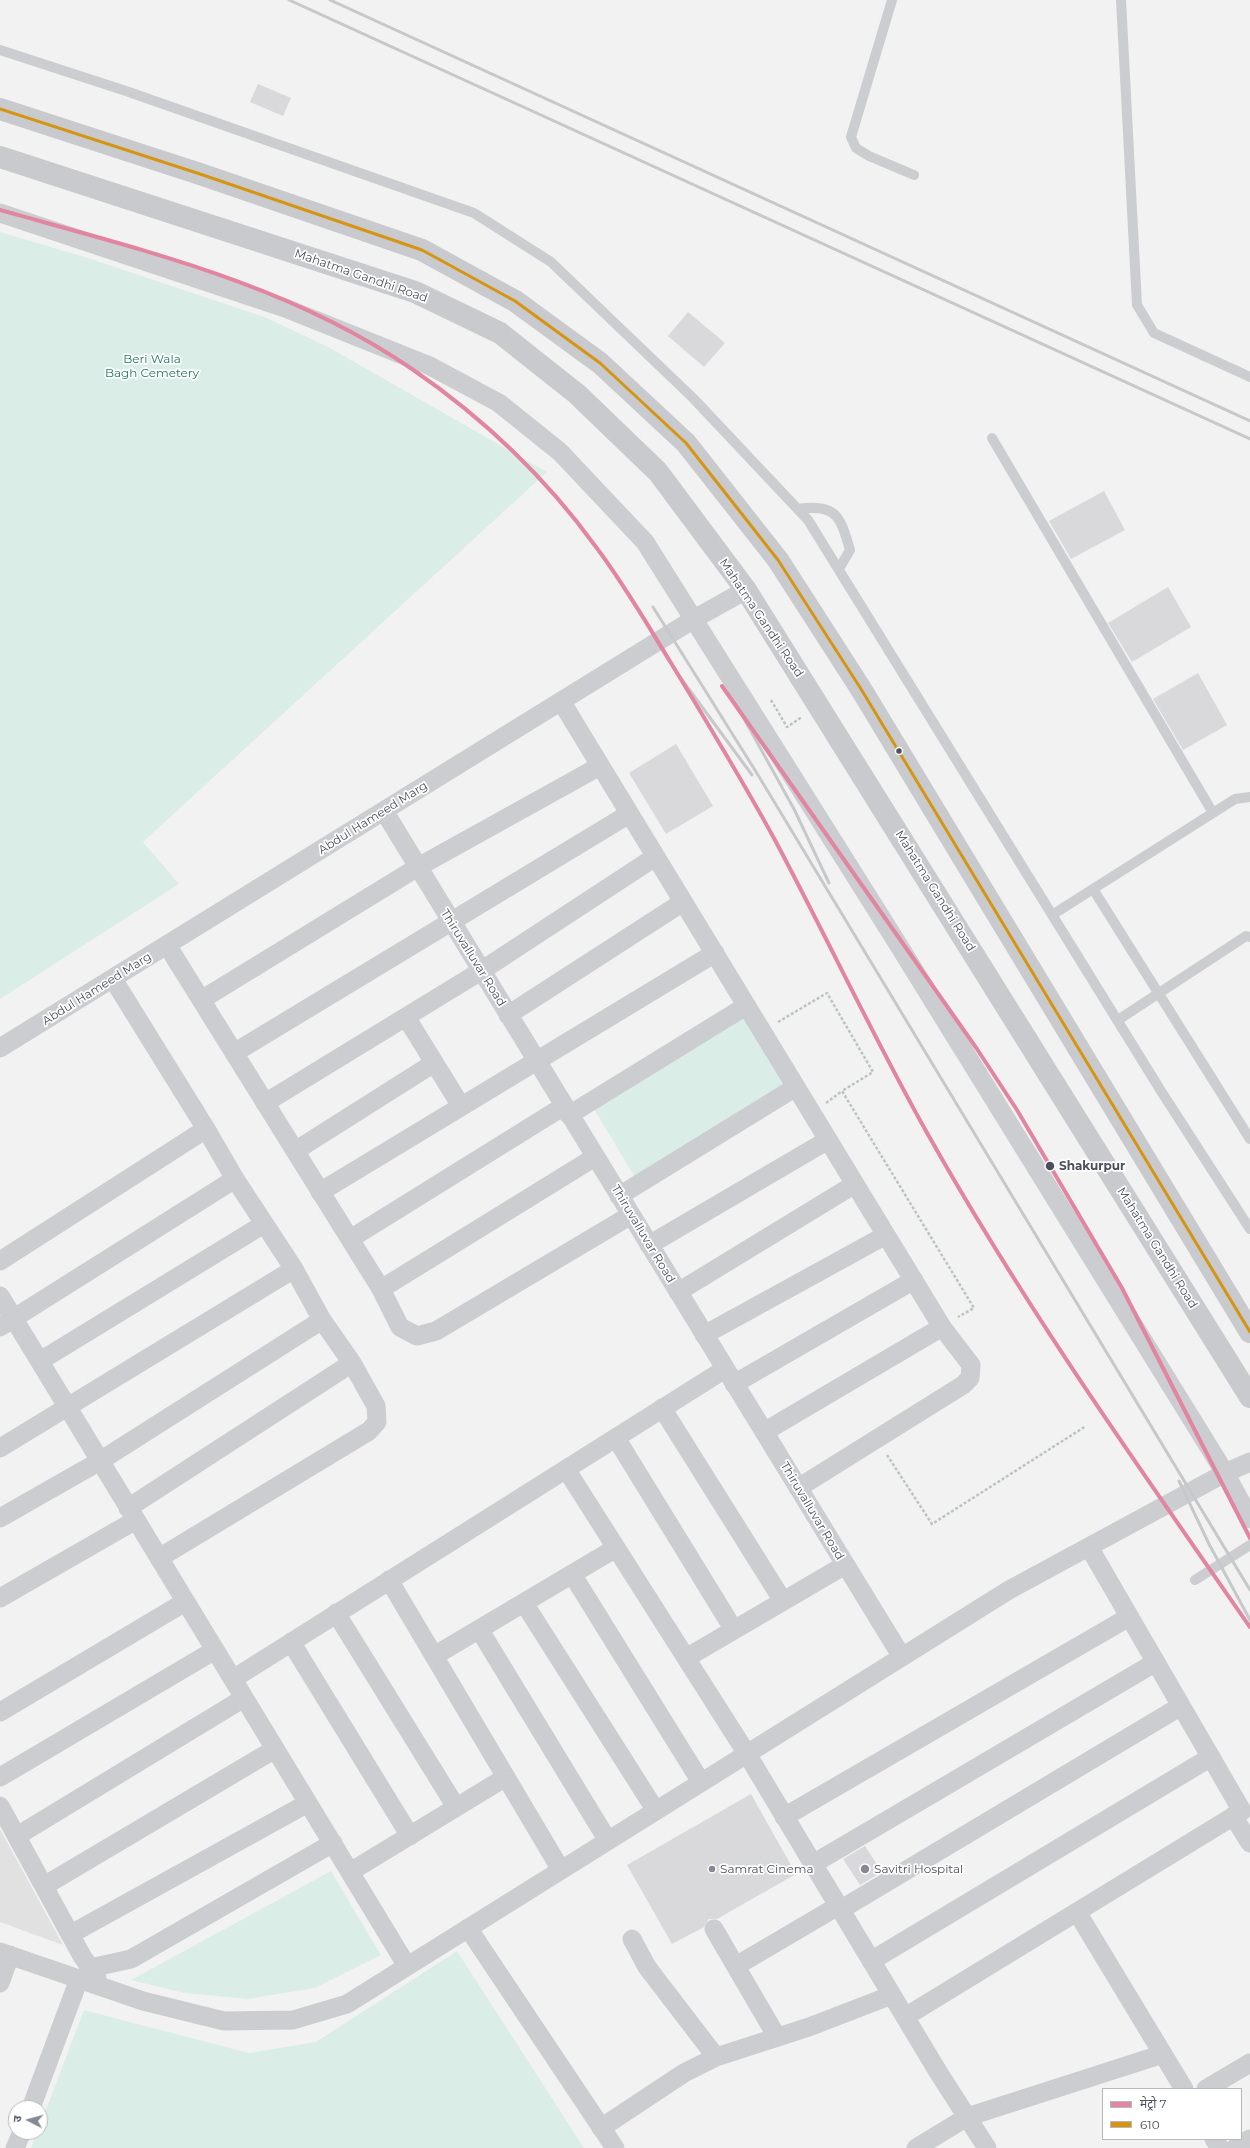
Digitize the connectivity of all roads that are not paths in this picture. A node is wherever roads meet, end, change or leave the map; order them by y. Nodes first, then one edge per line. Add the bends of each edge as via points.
1 (892, 0) edge
2 (1121, 0) edge
3 (0, 50) edge
4 (0, 110) edge
5 (0, 157) edge
6 (914, 175) dead end
7 (0, 213) edge
8 (1250, 377) edge
9 (992, 438) dead end
10 (798, 509) junction
11 (839, 569) junction
12 (746, 590) junction
13 (694, 619) junction
14 (561, 701) junction
15 (600, 766) junction
16 (1250, 797) edge
17 (384, 811) junction
18 (1214, 812) junction
19 (629, 814) junction
20 (656, 857) junction
21 (418, 867) junction
22 (1093, 889) junction
23 (683, 902) junction
24 (1052, 915) junction
25 (450, 920) junction
26 (1250, 937) edge
27 (167, 945) junction
28 (714, 953) junction
29 (481, 971) junction
30 (113, 979) junction
31 (1158, 994) junction
32 (201, 1000) junction
33 (746, 1006) junction
34 (508, 1015) junction
35 (406, 1017) junction
36 (1118, 1020) junction
37 (0, 1048) edge
38 (234, 1053) junction
39 (536, 1060) junction
40 (434, 1063) junction
41 (796, 1088) junction
42 (265, 1103) junction
43 (460, 1106) junction
44 (567, 1110) junction
45 (206, 1129) junction
46 (1250, 1139) edge
47 (828, 1140) junction
48 (295, 1151) junction
49 (595, 1157) junction
50 (235, 1179) junction
51 (855, 1184) junction
52 (320, 1192) junction
53 (619, 1196) junction
54 (631, 1215) junction
55 (264, 1224) junction
56 (1250, 1230) edge
57 (886, 1235) junction
58 (350, 1239) junction
59 (649, 1245) junction
60 (0, 1261) edge
61 (294, 1269) junction
62 (914, 1280) junction
63 (381, 1289) junction
64 (678, 1292) junction
65 (0, 1296) edge
66 (322, 1320) junction
67 (7, 1323) edge
68 (942, 1326) junction
69 (1250, 1332) edge
70 (704, 1335) junction
71 (40, 1361) junction
72 (352, 1363) junction
73 (730, 1376) junction
74 (1250, 1397) edge
75 (68, 1408) junction
76 (662, 1408) junction
77 (764, 1432) junction
78 (616, 1438) junction
79 (0, 1448) edge
80 (100, 1461) junction
81 (1250, 1462) edge
82 (566, 1469) junction
83 (1224, 1473) junction
84 (798, 1488) junction
85 (132, 1514) junction
86 (0, 1518) edge
87 (1250, 1519) edge
88 (1250, 1544) edge
89 (1089, 1547) junction
90 (616, 1548) junction
91 (159, 1558) junction
92 (845, 1565) junction
93 (572, 1574) junction
94 (390, 1580) junction
95 (1195, 1580) dead end
96 (0, 1598) edge
97 (783, 1601) junction
98 (185, 1602) junction
99 (524, 1603) junction
100 (336, 1613) junction
101 (1129, 1617) junction
102 (479, 1629) junction
103 (734, 1630) junction
104 (290, 1642) junction
105 (215, 1650) junction
106 (434, 1656) junction
107 (902, 1657) junction
108 (686, 1658) junction
109 (1156, 1662) junction
110 (233, 1679) junction
111 (244, 1698) junction
112 (1181, 1706) junction
113 (0, 1712) edge
114 (275, 1749) junction
115 (747, 1754) junction
116 (1211, 1757) junction
117 (0, 1777) edge
118 (506, 1777) junction
119 (701, 1782) junction
120 (308, 1803) junction
121 (0, 1806) edge
122 (456, 1807) junction
123 (656, 1811) junction
124 (784, 1817) junction
125 (1244, 1829) edge
126 (16, 1836) junction
127 (410, 1836) junction
128 (608, 1841) junction
129 (332, 1843) junction
130 (813, 1864) junction
131 (561, 1870) junction
132 (350, 1872) junction
133 (44, 1886) junction
134 (839, 1908) junction
135 (1077, 1912) junction
136 (468, 1928) junction
137 (714, 1929) dead end
138 (71, 1934) junction
139 (632, 1939) dead end
140 (5, 1954) edge
141 (871, 1961) junction
142 (407, 1966) junction
143 (736, 1966) junction
144 (85, 1973) junction
145 (0, 1984) edge
146 (892, 1995) junction
147 (905, 2017) junction
148 (777, 2037) junction
149 (1162, 2054) junction
150 (716, 2057) junction
151 (1250, 2063) edge
152 (1183, 2088) edge
153 (1208, 2088) edge
154 (33, 2100) edge
155 (967, 2117) junction
156 (601, 2128) junction
157 (1250, 2139) edge
158 (615, 2148) edge
159 (916, 2148) edge
160 (987, 2148) edge
161 (1235, 2148) edge

1 - 6 lane via 852,137 856,148 869,156
2 - 8 lane via 1137,305 1154,333
3 - 10 lane via 126,91 474,213 550,262 693,398
4 - 69 main road via 200,174 422,250 515,301 600,363 686,443 778,560 861,689
5 - 12 main road, Mahatma Gandhi Road via 415,292 500,333 577,394 658,472
7 - 13 street via 285,308 430,366 499,403 560,452 645,542
9 - 18 lane
10 - 11 lane via 808,520
10 - 11 lane via 817,506 831,510 844,528 850,550
11 - 24 lane
12 - 13 street, Abdul Hameed Marg
12 - 74 main road, Mahatma Gandhi Road
13 - 14 street, Abdul Hameed Marg
13 - 83 street
14 - 15 street
14 - 17 street, Abdul Hameed Marg
15 - 19 street
15 - 21 street
16 - 18 lane via 1235,799
17 - 21 street, Thiruvalluvar Road
17 - 27 street, Abdul Hameed Marg
18 - 22 lane
19 - 20 street
19 - 25 street
20 - 23 street
20 - 29 street
21 - 25 street, Thiruvalluvar Road
21 - 32 street
22 - 24 lane
22 - 31 lane
23 - 28 street
23 - 34 street
24 - 36 lane
25 - 29 street, Thiruvalluvar Road
25 - 38 street
26 - 31 lane via 1246,936
27 - 30 street, Abdul Hameed Marg
27 - 32 street
28 - 33 street
28 - 39 street
29 - 34 street, Thiruvalluvar Road
29 - 35 street
30 - 37 street, Abdul Hameed Marg
30 - 45 street
31 - 36 lane
31 - 46 lane
32 - 38 street
33 - 41 street
33 - 44 street
34 - 39 street, Thiruvalluvar Road
35 - 40 street
35 - 42 street
36 - 56 lane
38 - 42 street
39 - 43 street
39 - 44 street, Thiruvalluvar Road
40 - 43 street
40 - 48 street
41 - 47 street
41 - 53 street
42 - 48 street
43 - 52 street
44 - 49 street, Thiruvalluvar Road
44 - 58 street
45 - 50 street
45 - 60 street
47 - 51 street
47 - 59 street
48 - 52 street
49 - 53 street, Thiruvalluvar Road
49 - 63 street
50 - 55 street
50 - 67 street
51 - 57 street
51 - 64 street
52 - 58 street
53 - 54 street, Thiruvalluvar Road
54 - 59 street, Thiruvalluvar Road
54 - 63 street via 436,1331 417,1336 400,1327
55 - 61 street
55 - 71 street
57 - 62 street
57 - 70 street
58 - 63 street
59 - 64 street, Thiruvalluvar Road
61 - 66 street
61 - 75 street
62 - 68 street
62 - 73 street
64 - 70 street, Thiruvalluvar Road
65 - 67 street
66 - 72 street
66 - 80 street
67 - 71 street
68 - 77 street
68 - 84 street via 971,1365 970,1378 963,1385
70 - 73 street, Thiruvalluvar Road
71 - 75 street
72 - 85 street
72 - 91 street via 376,1406 377,1422 369,1431
73 - 76 street
73 - 77 street, Thiruvalluvar Road
75 - 79 street
75 - 80 street
76 - 78 street
76 - 97 street
77 - 84 street, Thiruvalluvar Road
78 - 82 street
78 - 103 street
80 - 85 street
80 - 86 street
81 - 83 street
82 - 90 street
82 - 94 street
83 - 87 street
83 - 89 street
84 - 92 street, Thiruvalluvar Road
85 - 91 street
85 - 96 street
88 - 95 lane
89 - 101 street
89 - 107 street via 1010,1590
90 - 93 street
90 - 108 street
91 - 98 street
92 - 97 street
92 - 107 street, Thiruvalluvar Road
93 - 99 street
93 - 119 street
94 - 100 street
94 - 106 street
97 - 103 street
98 - 105 street
98 - 113 street
99 - 102 street
99 - 123 street
100 - 104 street
100 - 122 street
101 - 109 street
101 - 124 street
102 - 106 street
102 - 128 street
103 - 108 street
104 - 110 street
104 - 127 street
105 - 110 street
105 - 117 street
106 - 118 street
107 - 115 street
108 - 115 street
109 - 112 street
109 - 130 street
110 - 111 street
111 - 114 street
111 - 126 street
112 - 116 street
112 - 134 street
114 - 120 street
114 - 133 street
115 - 119 street
115 - 124 street
116 - 125 street via 1242,1810
116 - 141 street
118 - 122 street
118 - 131 street
119 - 123 street
120 - 129 street
120 - 138 street
121 - 126 street
122 - 127 street
123 - 128 street
124 - 130 street
125 - 135 street
126 - 133 street
127 - 132 street
128 - 131 street
129 - 132 street
129 - 144 street via 131,1959
130 - 134 street
131 - 136 street
132 - 142 street
133 - 138 street
134 - 141 street
134 - 143 street
135 - 147 street
135 - 149 street
136 - 142 street
136 - 156 street
137 - 143 street
138 - 144 street
139 - 150 street via 647,1967
140 - 144 street
140 - 145 street
141 - 146 street
142 - 144 street via 347,2004 293,2020 224,2021 143,2001 102,1986
143 - 148 street
144 - 154 street
146 - 147 street
146 - 148 street
147 - 155 street
148 - 150 street
149 - 152 street
149 - 155 street
150 - 156 street via 684,2073
151 - 153 street
155 - 159 street
155 - 160 street
156 - 158 street
157 - 161 street

